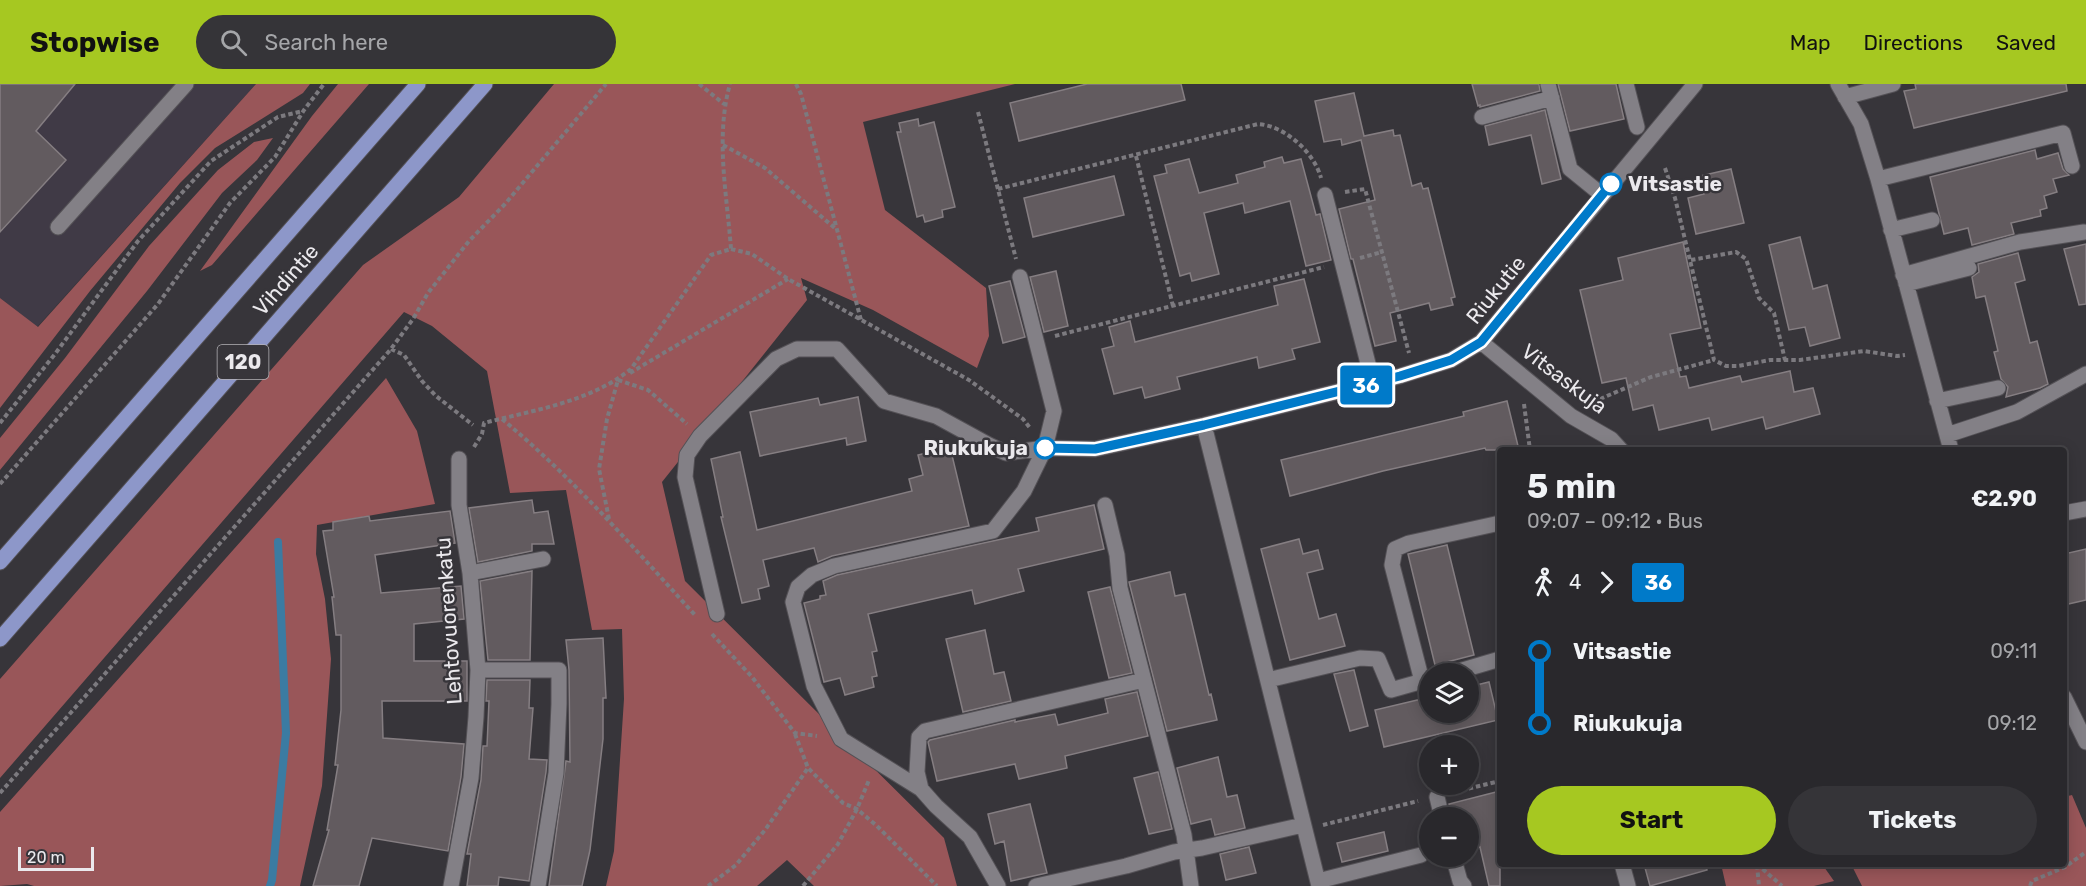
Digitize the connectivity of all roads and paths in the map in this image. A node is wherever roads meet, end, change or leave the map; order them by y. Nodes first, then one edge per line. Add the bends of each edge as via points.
1 (186, 84) edge
2 (324, 84) edge
3 (418, 84) edge
4 (485, 84) edge
5 (606, 84) edge
6 (699, 84) edge
7 (730, 84) edge
8 (796, 84) edge
9 (1626, 84) edge
10 (1695, 84) edge
11 (1893, 84) edge
12 (1550, 91) edge
13 (1842, 91) edge
14 (724, 104) junction
15 (304, 110) junction
16 (978, 112) dead end
17 (1482, 117) dead end
18 (1637, 127) dead end
19 (723, 145) junction
20 (1136, 156) junction
21 (2072, 166) dead end
22 (1665, 168) dead end
23 (1878, 179) junction
24 (998, 189) junction
25 (1325, 195) junction
26 (1602, 195) junction
27 (1932, 220) dead end
28 (58, 227) dead end
29 (1891, 230) junction
30 (837, 231) junction
31 (2084, 232) dead end
32 (731, 249) junction
33 (1382, 252) junction
34 (1690, 260) junction
35 (1342, 262) junction
36 (1970, 268) dead end
37 (1020, 278) joint
38 (788, 279) junction
39 (1904, 279) junction
40 (1173, 306) junction
41 (861, 321) junction
42 (1036, 340) junction
43 (1481, 342) junction
44 (391, 349) junction
45 (1924, 350) junction
46 (1410, 355) dead end
47 (1714, 360) junction
48 (1785, 360) junction
49 (2086, 374) edge
50 (618, 380) junction
51 (1373, 383) junction
52 (1998, 387) dead end
53 (1600, 399) dead end
54 (1937, 401) junction
55 (1524, 403) dead end
56 (502, 419) junction
57 (1023, 419) dead end
58 (0, 423) edge
59 (484, 423) dead end
60 (473, 425) dead end
61 (1204, 425) junction
62 (700, 436) junction
63 (1949, 443) edge
64 (1530, 447) edge
65 (1619, 447) edge
66 (1045, 448) junction
67 (459, 459) dead end
68 (0, 484) edge
69 (1105, 506) dead end
70 (2086, 508) edge
71 (2067, 512) edge
72 (609, 520) junction
73 (1497, 525) edge
74 (543, 560) dead end
75 (0, 562) edge
76 (470, 573) junction
77 (717, 614) dead end
78 (696, 616) dead end
79 (712, 633) dead end
80 (0, 639) edge
81 (1497, 660) edge
82 (1421, 663) edge
83 (1479, 665) edge
84 (478, 670) junction
85 (1144, 680) junction
86 (1268, 680) junction
87 (1419, 682) edge
88 (2067, 703) edge
89 (795, 733) junction
90 (841, 739) junction
91 (2086, 741) edge
92 (877, 761) junction
93 (808, 768) junction
94 (1497, 782) edge
95 (921, 789) junction
96 (0, 793) edge
97 (1437, 797) junction
98 (1439, 807) edge
99 (857, 809) junction
100 (1304, 827) junction
101 (1185, 850) junction
102 (2086, 852) edge
103 (1419, 856) edge
104 (2067, 866) edge
105 (1456, 867) edge
106 (1623, 867) edge
107 (1756, 867) edge
108 (1760, 867) edge
109 (2065, 867) edge
110 (1318, 884) edge
111 (451, 886) edge
112 (538, 886) edge
113 (708, 886) edge
114 (803, 886) edge
115 (937, 886) edge
116 (998, 886) edge
117 (1036, 886) edge
118 (1191, 886) edge
119 (1464, 886) edge
120 (1628, 886) edge
121 (1759, 886) edge
122 (1782, 886) edge
123 (2030, 886) edge

1 - 28 street
2 - 15 path
3 - 75 main road, Vihdintie / 120
4 - 80 main road, Vihdintie / 120
5 - 44 path via 469,242 428,293
6 - 14 path
7 - 14 path
8 - 30 path
9 - 18 street
10 - 26 street, Riukutie
11 - 13 street
12 - 17 street
12 - 26 street via 1570,169
13 - 23 street via 1861,124
14 - 19 path
15 - 58 path via 278,117 211,161 138,241
15 - 68 path via 275,157 230,203 158,304
16 - 24 path
19 - 30 path via 765,168
19 - 32 path
20 - 24 path
20 - 25 path via 1244,126 1268,125 1309,153 1317,165
20 - 40 path
21 - 23 street via 2062,133
22 - 34 path
23 - 29 street
24 - 37 path
25 - 33 path via 1365,189
25 - 35 street
26 - 43 street, Riukutie
27 - 29 street
29 - 39 street
30 - 41 path
31 - 39 street via 2020,242
32 - 38 path via 752,254
32 - 50 path via 711,255 631,369
33 - 35 path
33 - 46 path
34 - 47 path
34 - 48 path via 1736,252 1746,259 1759,298 1774,314
35 - 40 path
35 - 51 street
36 - 39 street
37 - 42 street
38 - 41 path
38 - 50 path
39 - 45 street
40 - 42 path
41 - 57 path via 969,380
42 - 66 street via 1054,411
43 - 51 street, Riukutie via 1451,360
43 - 65 street, Vitsaskuja via 1571,416
44 - 60 path via 404,355 436,396
44 - 96 path
45 - 48 path via 1897,356 1864,351
45 - 54 street
47 - 48 path via 1726,366
47 - 53 path via 1651,377
49 - 63 street
50 - 56 path via 586,396
50 - 62 path via 648,390
50 - 72 path via 599,469
51 - 61 street, Riukutie
52 - 54 street
54 - 63 street
55 - 64 path
56 - 59 path
56 - 72 path
61 - 66 street, Riukutie via 1095,449
61 - 86 street
62 - 66 street, Riukutie via 777,359 797,349 827,347 837,349 884,401 936,416 1006,453
62 - 77 street, Riukutie via 687,455 686,477
66 - 90 street via 1024,491 993,531 834,566 812,575 798,587 793,602 814,686
67 - 76 street, Lehtovuorenkatu via 459,505
69 - 85 street via 1120,588
70 - 71 street
72 - 78 path
73 - 82 street via 1395,549 1392,566
74 - 76 street
76 - 84 street, Lehtovuorenkatu
79 - 89 path
81 - 83 street
84 - 111 street, Lehtovuorenkatu via 471,778
84 - 112 street via 559,670 556,773
85 - 95 street via 926,731 919,737 917,753
85 - 101 street
86 - 87 street via 1360,658 1378,659 1391,690
86 - 100 street
88 - 91 street
89 - 90 path
89 - 93 path
90 - 92 street
92 - 95 street
92 - 99 path
93 - 99 path via 843,803
93 - 113 path via 736,865
94 - 97 path
95 - 116 street via 970,837
97 - 98 street
97 - 100 path
99 - 114 path via 838,844
99 - 115 path via 878,825
100 - 101 street
100 - 110 street
101 - 117 street
101 - 118 street
102 - 104 path
103 - 110 street
105 - 119 street
106 - 120 street
107 - 121 path
108 - 122 path
109 - 123 path via 2032,881

